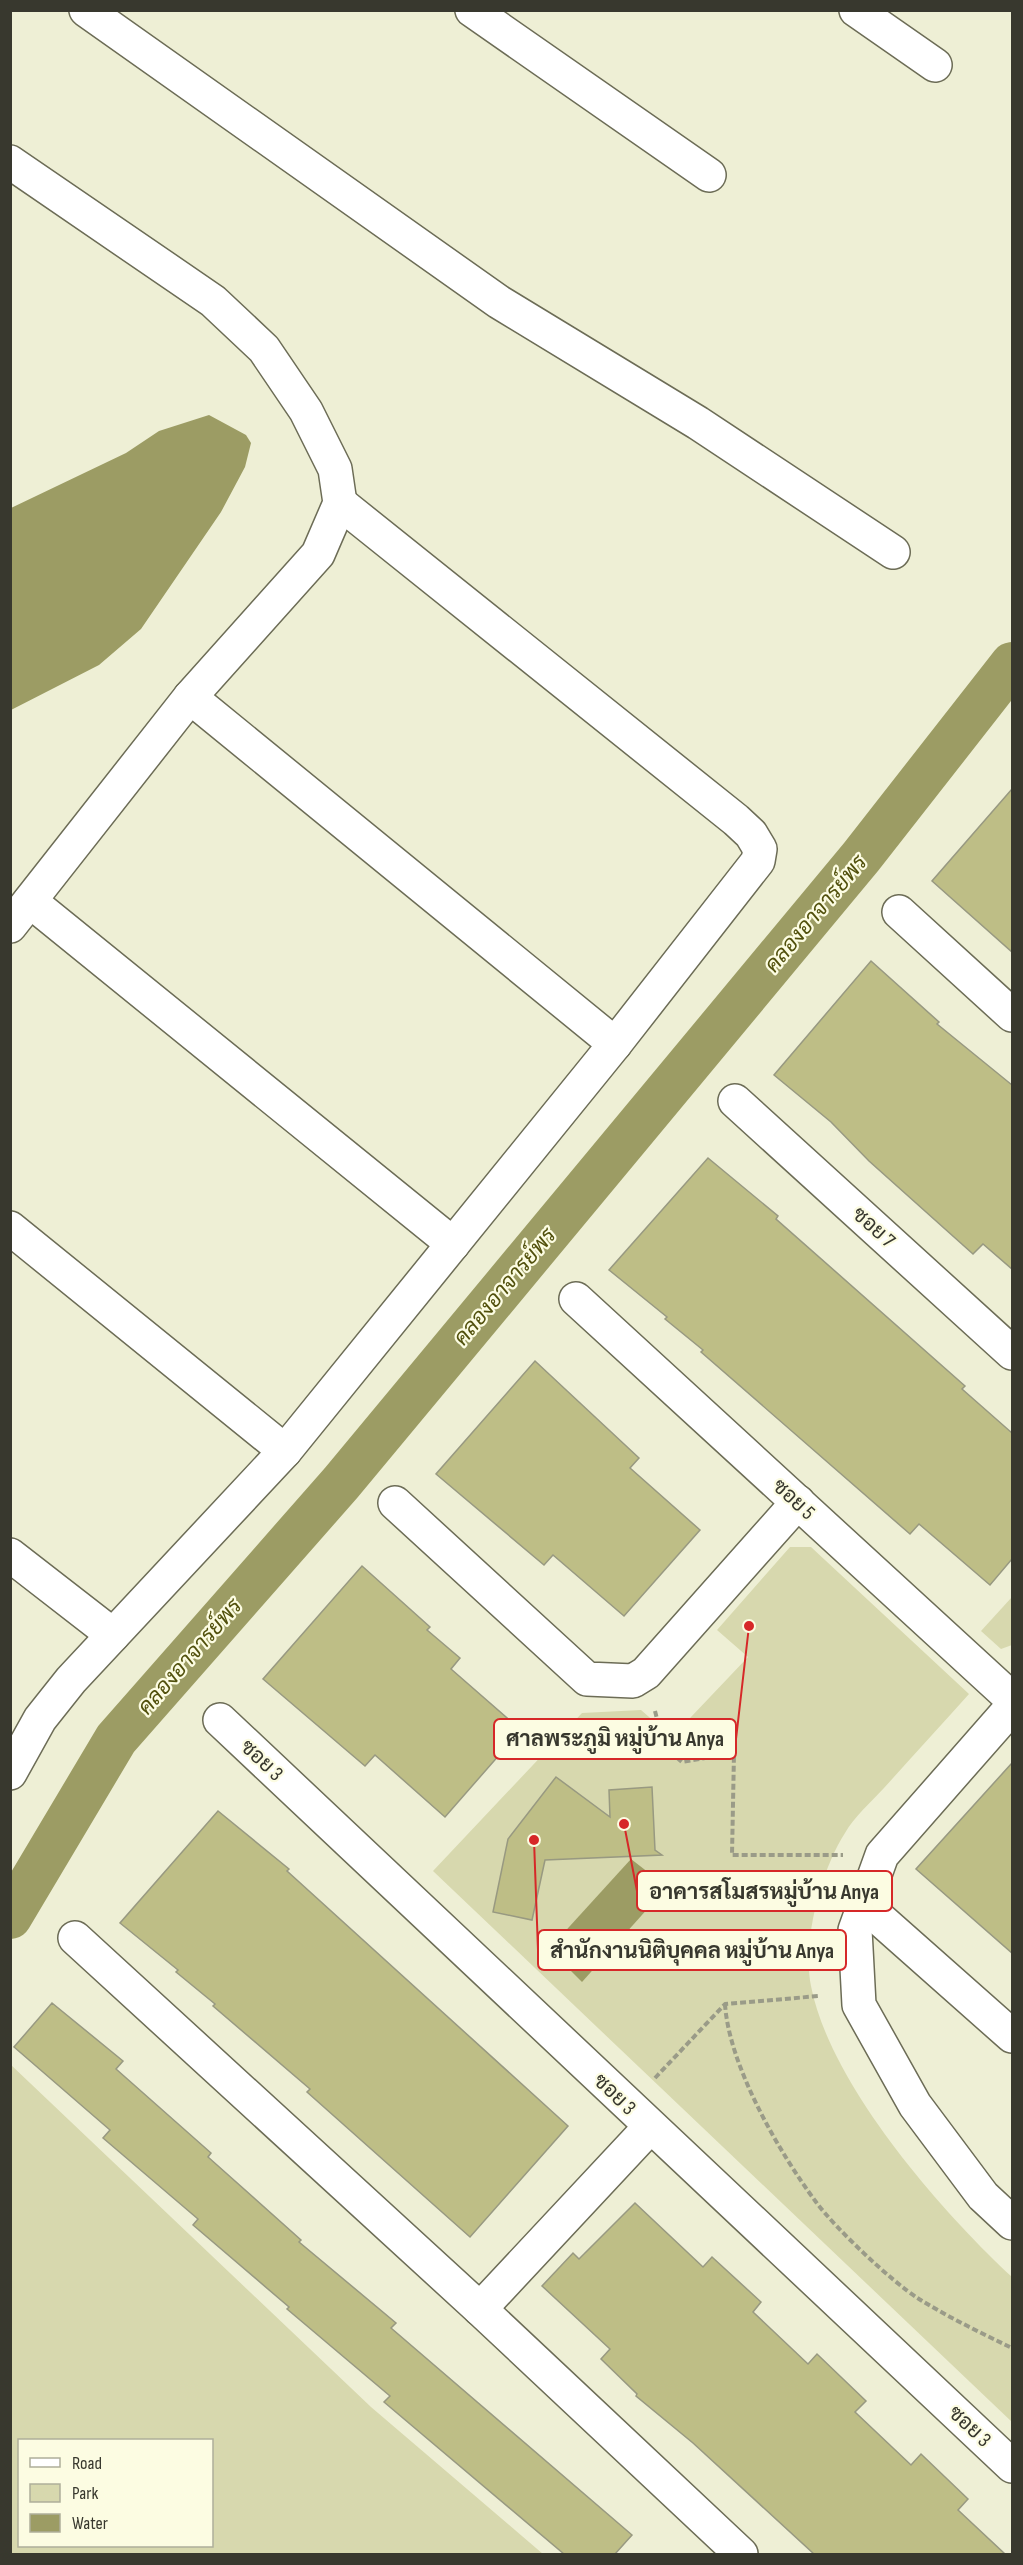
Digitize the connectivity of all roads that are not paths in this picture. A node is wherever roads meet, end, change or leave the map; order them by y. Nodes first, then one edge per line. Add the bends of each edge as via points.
1 (86, 10) edge
2 (472, 10) edge
3 (856, 10) edge
4 (935, 65) dead end
5 (10, 162) edge
6 (709, 175) dead end
7 (340, 502) junction
8 (893, 552) dead end
9 (190, 697) junction
10 (30, 901) junction
11 (899, 912) dead end
12 (10, 926) edge
13 (1012, 1015) edge
14 (615, 1044) junction
15 (735, 1101) dead end
16 (10, 1228) edge
17 (453, 1244) junction
18 (576, 1299) dead end
19 (1012, 1353) edge
20 (285, 1451) junction
21 (798, 1502) junction
22 (395, 1503) dead end
23 (10, 1555) edge
24 (113, 1635) junction
25 (1012, 1699) edge
26 (1012, 1707) edge
27 (220, 1720) dead end
28 (10, 1773) edge
29 (863, 1904) junction
30 (75, 1938) dead end
31 (1012, 2036) edge
32 (639, 2117) junction
33 (1012, 2223) edge
34 (480, 2309) junction
35 (1012, 2466) edge
36 (741, 2554) edge

1 - 8 street via 499,302 698,423
2 - 6 street
3 - 4 street
5 - 7 street via 213,301 264,349 306,411 335,469
7 - 9 street via 318,554
7 - 14 street via 736,820 760,849 753,872
9 - 10 street
9 - 14 street
10 - 12 street
10 - 17 street
11 - 13 street
14 - 17 street
15 - 19 street, ซอย 7
16 - 20 street
17 - 20 street
18 - 21 street, ซอย 5
20 - 24 street
21 - 22 street via 646,1673 633,1681 587,1679
21 - 25 street, ซอย 5
23 - 24 street
24 - 28 street via 40,1719
26 - 29 street via 882,1855
27 - 32 street, ซอย 3
29 - 31 street
29 - 33 street via 855,1930 859,2005 915,2105 983,2196
30 - 34 street
32 - 34 street
32 - 35 street, ซอย 3
34 - 36 street

